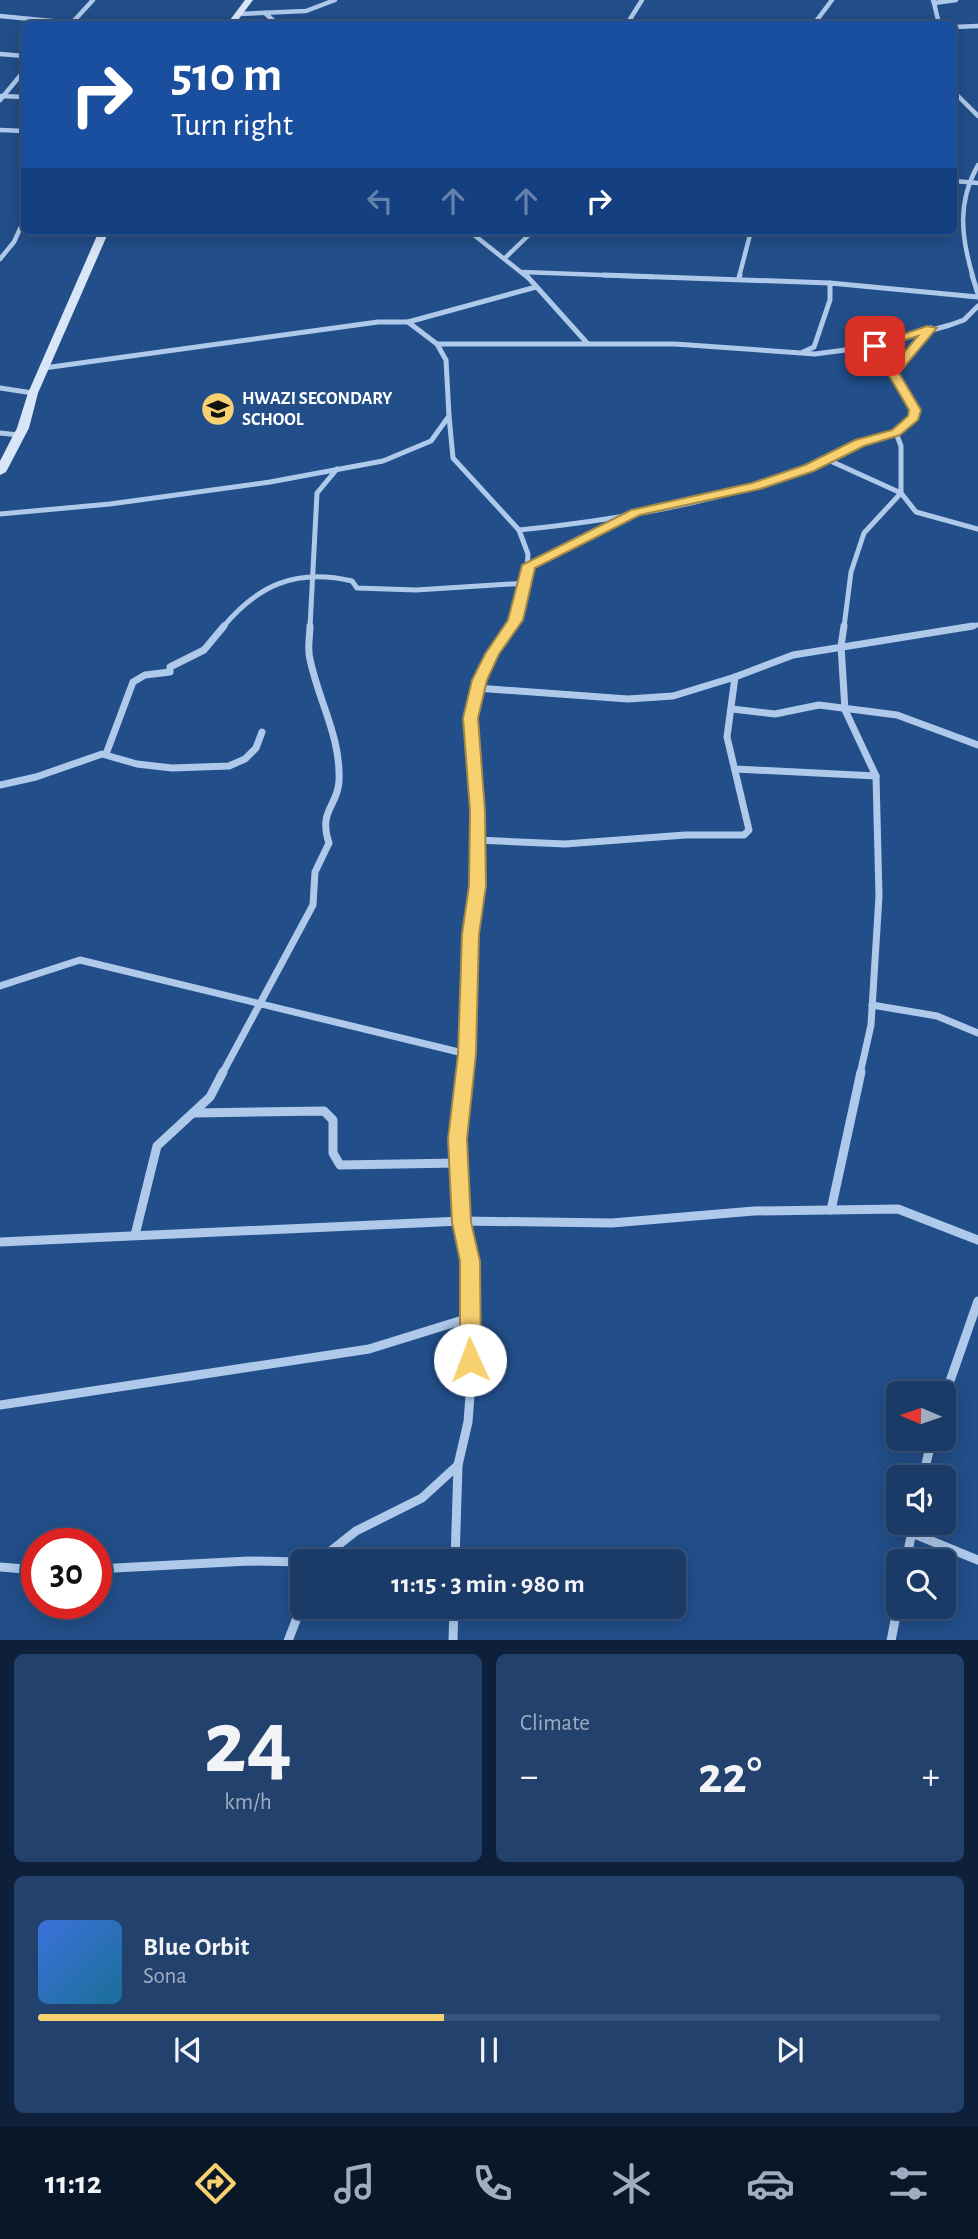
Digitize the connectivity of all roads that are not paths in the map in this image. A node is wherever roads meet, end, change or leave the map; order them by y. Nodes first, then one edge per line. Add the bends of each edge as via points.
1 (93, 0) edge
2 (249, 0) edge
3 (335, 0) edge
4 (642, 0) edge
5 (832, 0) edge
6 (956, 0) edge
7 (934, 1) edge
8 (264, 13) junction
9 (239, 14) junction
10 (0, 16) edge
11 (44, 21) edge
12 (74, 21) edge
13 (233, 21) edge
14 (273, 21) edge
15 (629, 21) edge
16 (816, 21) edge
17 (938, 21) edge
18 (978, 26) edge
19 (957, 27) edge
20 (0, 54) edge
21 (21, 56) edge
22 (21, 74) edge
23 (957, 95) edge
24 (1, 97) edge
25 (21, 97) edge
26 (957, 99) edge
27 (962, 99) junction
28 (978, 116) edge
29 (0, 130) edge
30 (21, 131) edge
31 (978, 165) edge
32 (957, 181) edge
33 (967, 182) junction
34 (978, 183) edge
35 (21, 228) edge
36 (102, 235) edge
37 (475, 235) edge
38 (529, 235) edge
39 (750, 235) edge
40 (506, 257) junction
41 (0, 259) edge
42 (523, 272) junction
43 (740, 278) junction
44 (830, 283) junction
45 (536, 287) junction
46 (978, 295) edge
47 (978, 306) edge
48 (408, 322) junction
49 (931, 328) junction
50 (587, 343) junction
51 (437, 344) junction
52 (803, 352) junction
53 (44, 368) junction
54 (0, 388) edge
55 (33, 393) junction
56 (449, 416) junction
57 (0, 433) edge
58 (896, 433) junction
59 (19, 435) junction
60 (826, 459) junction
61 (338, 468) junction
62 (0, 472) edge
63 (901, 494) junction
64 (635, 512) junction
65 (0, 514) edge
66 (978, 528) edge
67 (519, 530) junction
68 (529, 565) junction
69 (314, 578) junction
70 (526, 583) junction
71 (978, 625) edge
72 (841, 646) junction
73 (735, 677) junction
74 (476, 688) junction
75 (732, 709) junction
76 (845, 710) junction
77 (262, 732) dead end
78 (978, 745) edge
79 (106, 754) junction
80 (735, 769) junction
81 (876, 776) junction
82 (0, 785) edge
83 (477, 841) junction
84 (0, 986) edge
85 (872, 1005) junction
86 (260, 1006) junction
87 (978, 1033) edge
88 (467, 1054) junction
89 (195, 1114) junction
90 (458, 1163) junction
91 (831, 1210) junction
92 (461, 1222) junction
93 (135, 1235) junction
94 (978, 1240) edge
95 (0, 1242) edge
96 (978, 1301) edge
97 (469, 1318) junction
98 (950, 1381) edge
99 (0, 1405) edge
100 (458, 1465) junction
101 (927, 1535) edge
102 (333, 1549) edge
103 (455, 1549) edge
104 (978, 1560) edge
105 (290, 1562) edge
106 (0, 1567) edge
107 (112, 1568) edge
108 (21, 1569) edge
109 (296, 1619) edge
110 (454, 1619) edge
111 (895, 1619) edge
112 (288, 1640) edge
113 (453, 1640) edge
114 (891, 1640) edge

1 - 12 street
2 - 9 street
3 - 8 street via 306,11
4 - 15 street
5 - 16 street
6 - 7 street
7 - 17 street
8 - 9 street
8 - 14 street
9 - 13 street
10 - 11 street
18 - 19 street
20 - 21 street
22 - 24 street
23 - 27 street
24 - 25 street
26 - 27 street
27 - 28 street
29 - 30 street
31 - 33 street
32 - 33 street
33 - 34 street
33 - 46 street via 961,232
35 - 41 street via 15,243
36 - 53 street
37 - 40 street
38 - 40 street
39 - 43 street
40 - 42 street
42 - 43 street
42 - 45 street
43 - 44 street
44 - 46 street
44 - 52 street via 820,332 814,347
45 - 48 street
45 - 50 street
47 - 49 street via 964,320
48 - 51 street
48 - 53 street via 378,322
49 - 52 street via 875,346
49 - 58 street via 893,372 915,410 914,417
50 - 51 street
50 - 52 street
51 - 56 street via 446,360
53 - 55 street
54 - 55 street
55 - 59 street
56 - 61 street via 431,441 411,451
56 - 67 street via 453,458
57 - 59 street
58 - 60 street
58 - 63 street via 901,446
59 - 62 street
60 - 63 street
60 - 64 street via 756,486
61 - 65 street via 181,495
61 - 69 street via 317,493
63 - 66 street via 916,512
63 - 72 street via 864,533 850,572
64 - 67 street
64 - 68 street
67 - 68 street
68 - 70 street
69 - 70 street via 352,581 357,588 416,590
69 - 79 street via 282,580 240,607 204,650 170,667 170,672 145,675 133,682
69 - 86 street via 309,657 333,727 340,783 328,807 324,828 329,843 316,862 313,905
70 - 74 street via 516,620
71 - 72 street
72 - 73 street via 793,655
72 - 76 street
73 - 74 street via 673,696 628,699
73 - 75 street
74 - 83 street via 471,718
75 - 76 street via 775,714 820,705
75 - 80 street via 727,737
76 - 78 street via 897,715
76 - 81 street
77 - 79 street via 254,754 221,769 135,763
79 - 82 street
80 - 81 street
80 - 83 street via 749,830 744,835 565,844
81 - 85 street via 879,896
83 - 88 street
84 - 86 street via 80,960
85 - 87 street via 937,1016
85 - 91 street via 850,1133
86 - 88 street
86 - 89 street via 210,1097
88 - 90 street
89 - 90 street via 324,1111 332,1120 333,1153 340,1165
89 - 93 street via 165,1134 157,1146
90 - 92 street
91 - 92 street via 754,1211 612,1223
91 - 94 street via 898,1209
92 - 93 street
92 - 97 street via 470,1261
93 - 95 street
96 - 98 street
97 - 99 street via 369,1349
97 - 100 street via 471,1382
100 - 102 street via 415,1503 356,1531
100 - 103 street
101 - 104 street
105 - 107 street
106 - 108 street
109 - 112 street
110 - 113 street
111 - 114 street

